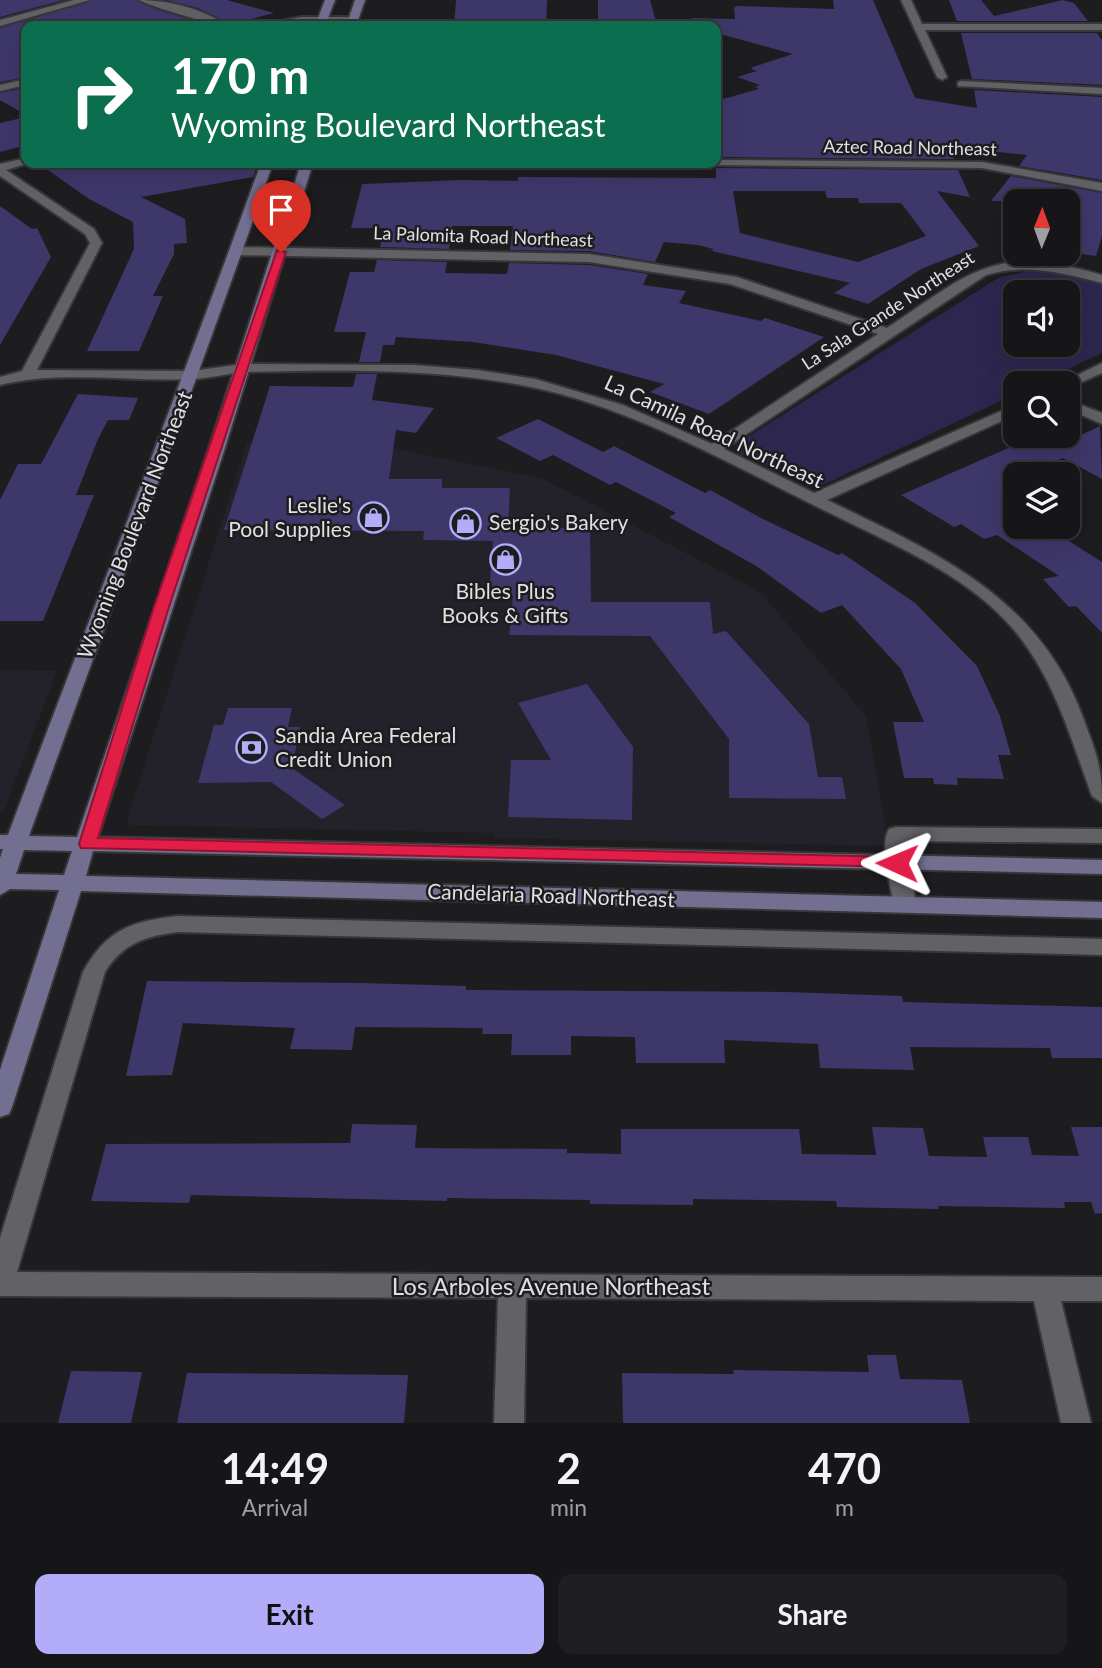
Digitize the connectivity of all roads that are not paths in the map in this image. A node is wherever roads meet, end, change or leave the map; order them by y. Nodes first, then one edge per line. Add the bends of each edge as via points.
1 (85, 0) edge
2 (144, 0) edge
3 (330, 0) edge
4 (360, 0) edge
5 (906, 0) edge
6 (212, 21) edge
7 (322, 21) edge
8 (353, 21) edge
9 (0, 23) edge
10 (919, 27) junction
11 (1102, 27) edge
12 (21, 83) edge
13 (0, 88) edge
14 (1102, 91) edge
15 (21, 163) edge
16 (721, 163) edge
17 (265, 168) edge
18 (306, 168) edge
19 (0, 170) edge
20 (1102, 187) edge
21 (236, 251) junction
22 (281, 252) junction
23 (1102, 279) edge
24 (887, 333) junction
25 (1102, 367) edge
26 (243, 368) junction
27 (28, 373) junction
28 (192, 374) junction
29 (1080, 378) edge
30 (0, 381) edge
31 (1080, 409) edge
32 (1003, 413) edge
33 (1102, 419) edge
34 (712, 450) junction
35 (813, 500) junction
36 (1102, 796) edge
37 (1102, 836) edge
38 (8, 842) edge
39 (87, 844) junction
40 (897, 863) junction
41 (1102, 867) edge
42 (1, 883) edge
43 (75, 883) junction
44 (905, 906) junction
45 (1102, 911) edge
46 (1102, 947) edge
47 (0, 1107) edge
48 (0, 1283) edge
49 (512, 1287) junction
50 (1045, 1289) junction
51 (1102, 1289) edge
52 (509, 1423) edge
53 (1076, 1423) edge

1 - 9 street
2 - 6 street
3 - 7 main road
4 - 8 main road
5 - 10 street
10 - 11 street
10 - 14 street via 944,84
12 - 13 street
15 - 19 street
16 - 20 street, Aztec Road Northeast via 982,165
17 - 21 main road, Wyoming Boulevard Northeast
18 - 22 main road
19 - 27 street via 90,232 96,243
21 - 22 street, La Palomita Road Northeast
21 - 28 main road, Wyoming Boulevard Northeast
22 - 24 street, La Palomita Road Northeast via 543,255 681,270 792,298
22 - 26 main road
23 - 24 street, La Sala Grande Northeast via 1050,266 997,266
24 - 34 street, La Sala Grande Northeast
25 - 29 street
26 - 28 street, La Camila Road Northeast
26 - 34 street, La Camila Road Northeast via 414,369 535,383 618,408
26 - 39 main road
27 - 28 street, La Camila Road Northeast
27 - 30 street, La Camila Road Northeast
28 - 38 main road, Wyoming Boulevard Northeast
31 - 33 street
32 - 35 street
34 - 35 street, La Camila Road Northeast
35 - 36 street, La Camila Road Northeast via 928,555 988,595 1028,635 1062,687
37 - 40 street via 896,834
38 - 39 main road, Candelaria Road Northeast
38 - 42 main road, Wyoming Boulevard Northeast
39 - 40 main road, Candelaria Road Northeast
39 - 43 main road
40 - 41 main road, Candelaria Road Northeast
40 - 44 street
42 - 43 main road, Candelaria Road Northeast
43 - 44 main road, Candelaria Road Northeast
43 - 47 main road
44 - 45 main road, Candelaria Road Northeast
46 - 48 street via 178,924 143,927 106,950 94,972
48 - 49 street, Los Arboles Avenue Northeast
49 - 50 street, Los Arboles Avenue Northeast
49 - 52 street
50 - 51 street, Los Arboles Avenue Northeast
50 - 53 street

